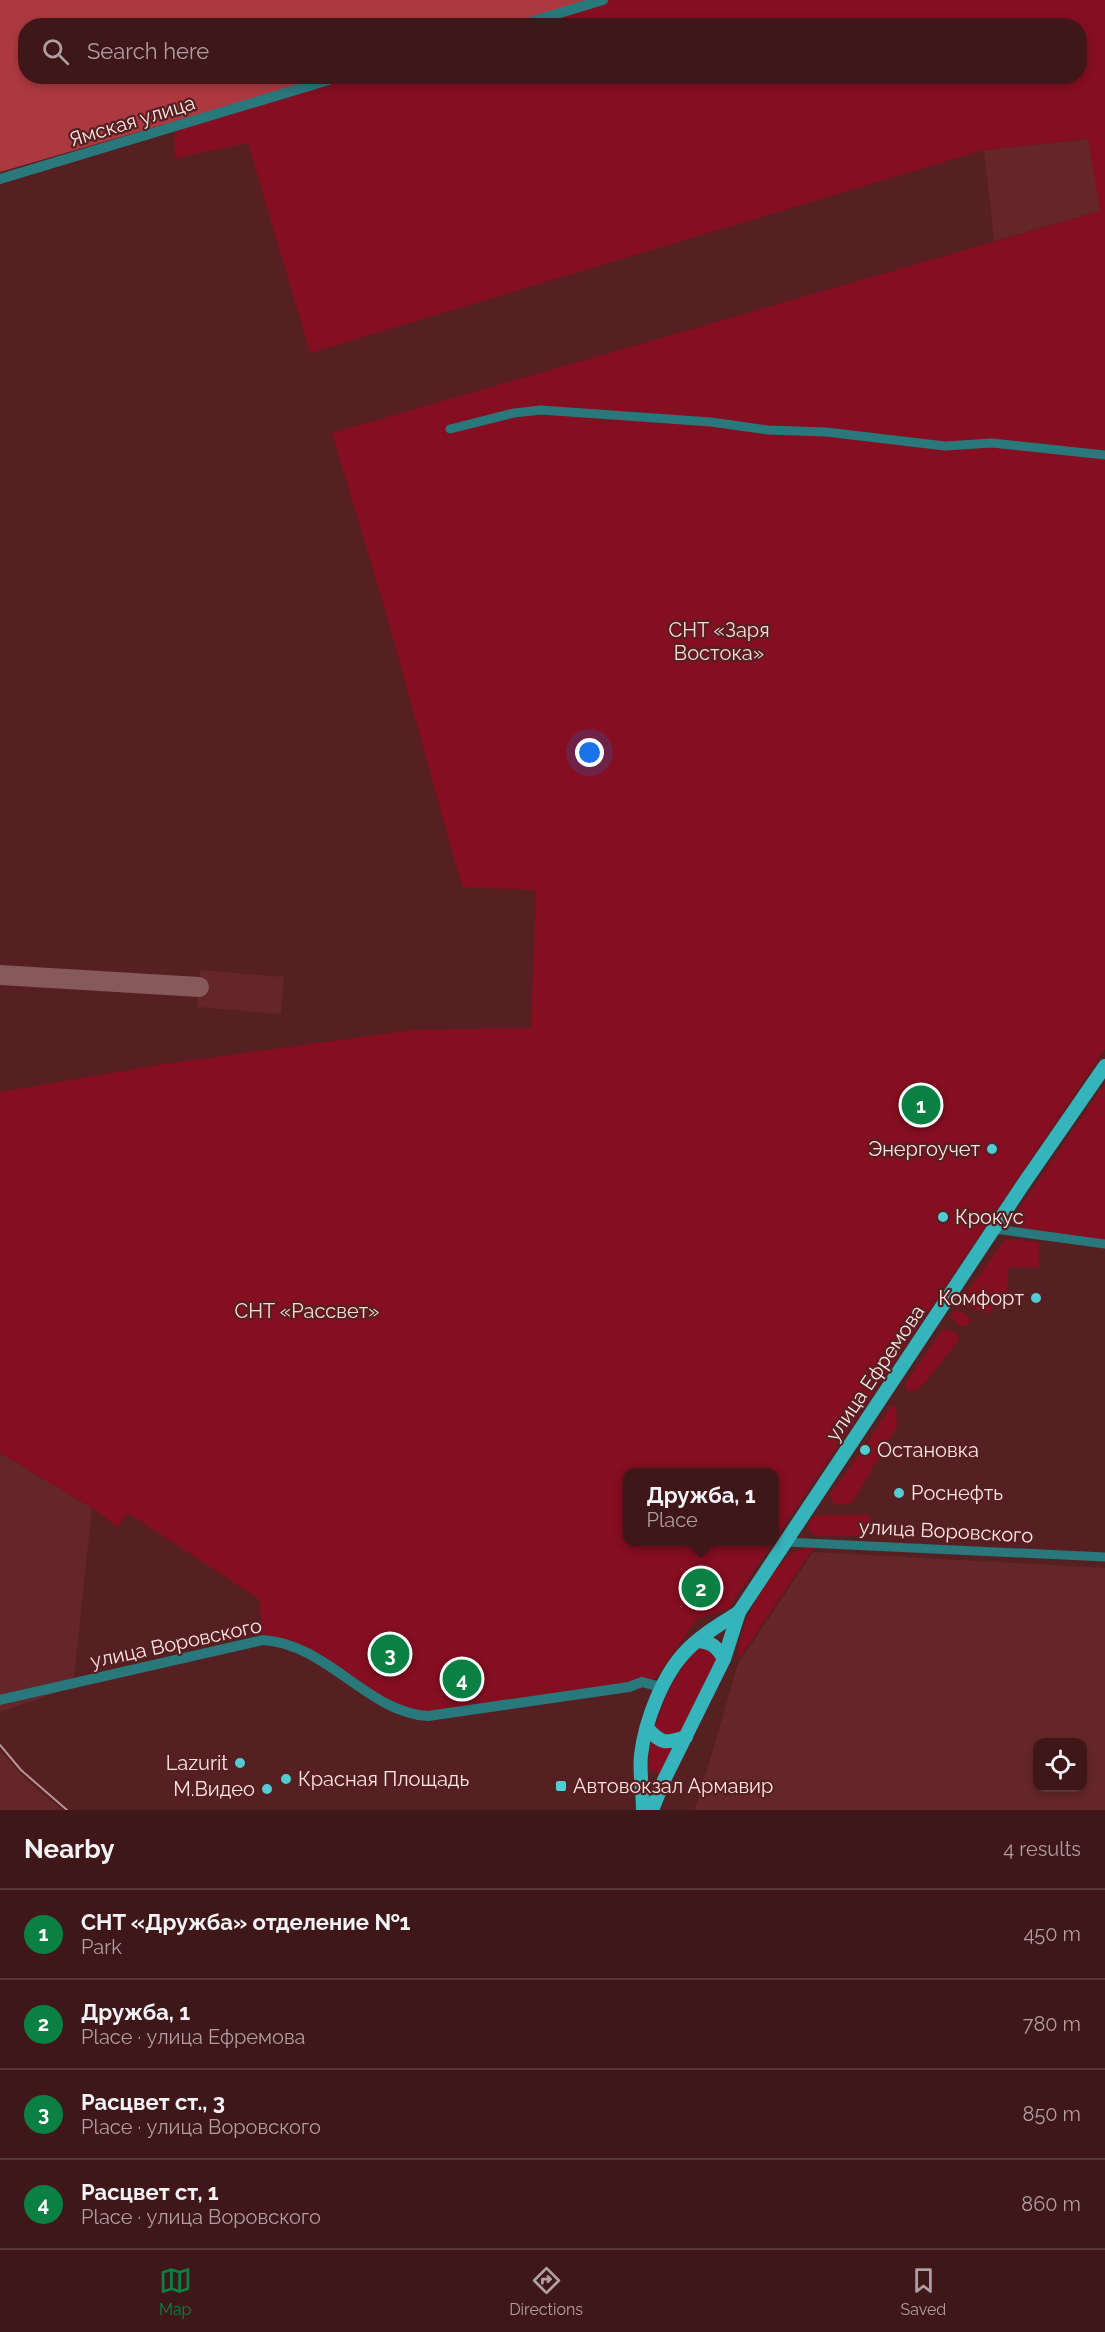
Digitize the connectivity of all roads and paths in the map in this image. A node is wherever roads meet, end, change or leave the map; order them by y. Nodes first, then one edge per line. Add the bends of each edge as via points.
1 (603, 0) edge
2 (543, 18) edge
3 (315, 84) edge
4 (0, 179) edge
5 (450, 429) dead end
6 (1105, 455) edge
7 (1105, 1066) edge
8 (995, 1229) junction
9 (1105, 1244) edge
10 (785, 1542) junction
11 (1105, 1557) edge
12 (739, 1612) junction
13 (698, 1641) junction
14 (724, 1659) junction
15 (661, 1687) junction
16 (0, 1700) edge
17 (647, 1728) junction
18 (686, 1737) junction
19 (643, 1810) edge
20 (652, 1810) edge

1 - 2 street
3 - 4 street, Ямская улица
5 - 6 street via 542,410 826,432 950,446 979,442
7 - 8 main road, улица Ефремова
8 - 9 street
8 - 10 main road, улица Ефремова
10 - 11 street, улица Воровского
10 - 12 main road, улица Ефремова
12 - 13 main road, улица Ефремова
12 - 14 main road, улица Ефремова
13 - 14 main road via 709,1642
13 - 15 main road, улица Ефремова via 686,1651
14 - 18 main road, улица Ефремова
15 - 16 street, улица Воровского via 642,1682 617,1689 428,1716 412,1715 389,1705 303,1650 263,1640
15 - 17 main road, улица Ефремова
17 - 18 main road via 667,1743
17 - 19 main road, улица Ефремова via 641,1755
18 - 20 main road, улица Ефремова

